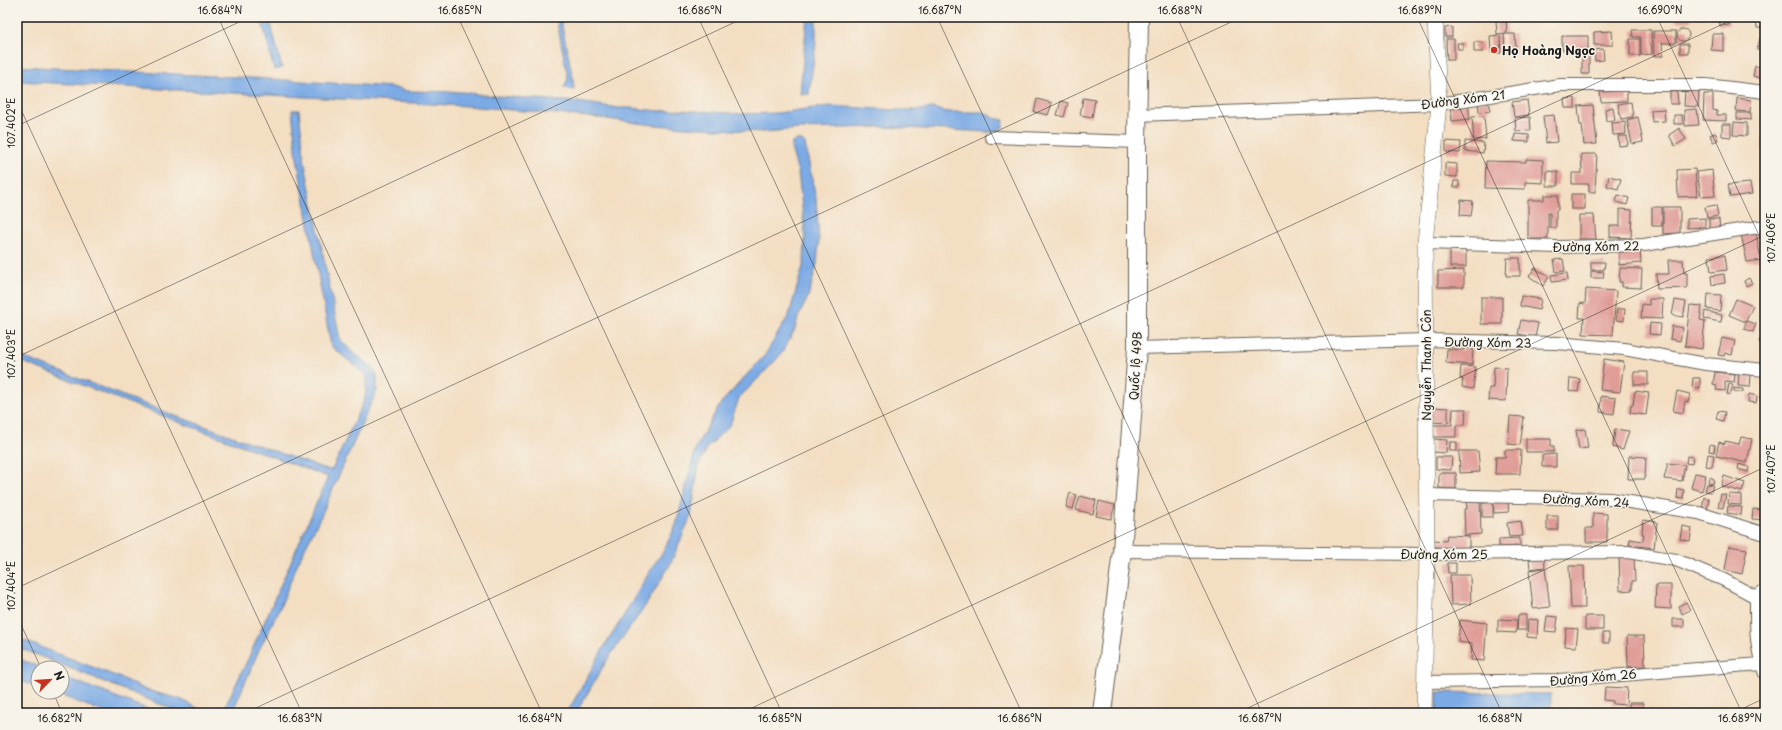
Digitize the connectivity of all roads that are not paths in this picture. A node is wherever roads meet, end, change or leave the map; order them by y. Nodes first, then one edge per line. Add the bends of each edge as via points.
1 (1139, 17) edge
2 (1435, 17) edge
3 (1765, 92) edge
4 (1439, 104) junction
5 (1137, 115) junction
6 (991, 137) dead end
7 (1136, 142) junction
8 (1765, 226) edge
9 (1425, 243) junction
10 (1426, 340) junction
11 (1137, 348) junction
12 (1765, 370) edge
13 (1427, 494) junction
14 (1765, 534) edge
15 (1122, 551) junction
16 (1427, 554) junction
17 (1761, 594) edge
18 (1763, 669) edge
19 (1425, 682) junction
20 (1102, 713) edge
21 (1424, 713) edge

1 - 5 main road, Quốc lộ 49B
2 - 4 street, Nguyễn Thanh Côn
3 - 4 street, Đường Xóm 21 via 1706,85 1560,85
4 - 5 street, Đường Xóm 21
4 - 9 street, Nguyễn Thanh Côn
5 - 7 main road, Quốc lộ 49B
6 - 7 street
7 - 11 main road, Quốc lộ 49B
8 - 9 street, Đường Xóm 22 via 1644,245 1558,247
9 - 10 street, Nguyễn Thanh Côn
10 - 11 street, Đường Xóm 23
10 - 12 street, Đường Xóm 23 via 1557,343 1616,348 1706,364
10 - 13 street, Nguyễn Thanh Côn
11 - 15 main road, Quốc lộ 49B
13 - 14 street, Đường Xóm 24 via 1611,500 1699,513
13 - 16 street, Nguyễn Thanh Côn
15 - 16 street, Đường Xóm 25
15 - 20 main road, Quốc lộ 49B
16 - 17 street, Đường Xóm 25 via 1628,552 1676,560
16 - 19 street, Nguyễn Thanh Côn
17 - 18 street via 1756,636
18 - 19 street, Đường Xóm 26 via 1558,680
19 - 21 street, Nguyễn Thanh Côn

